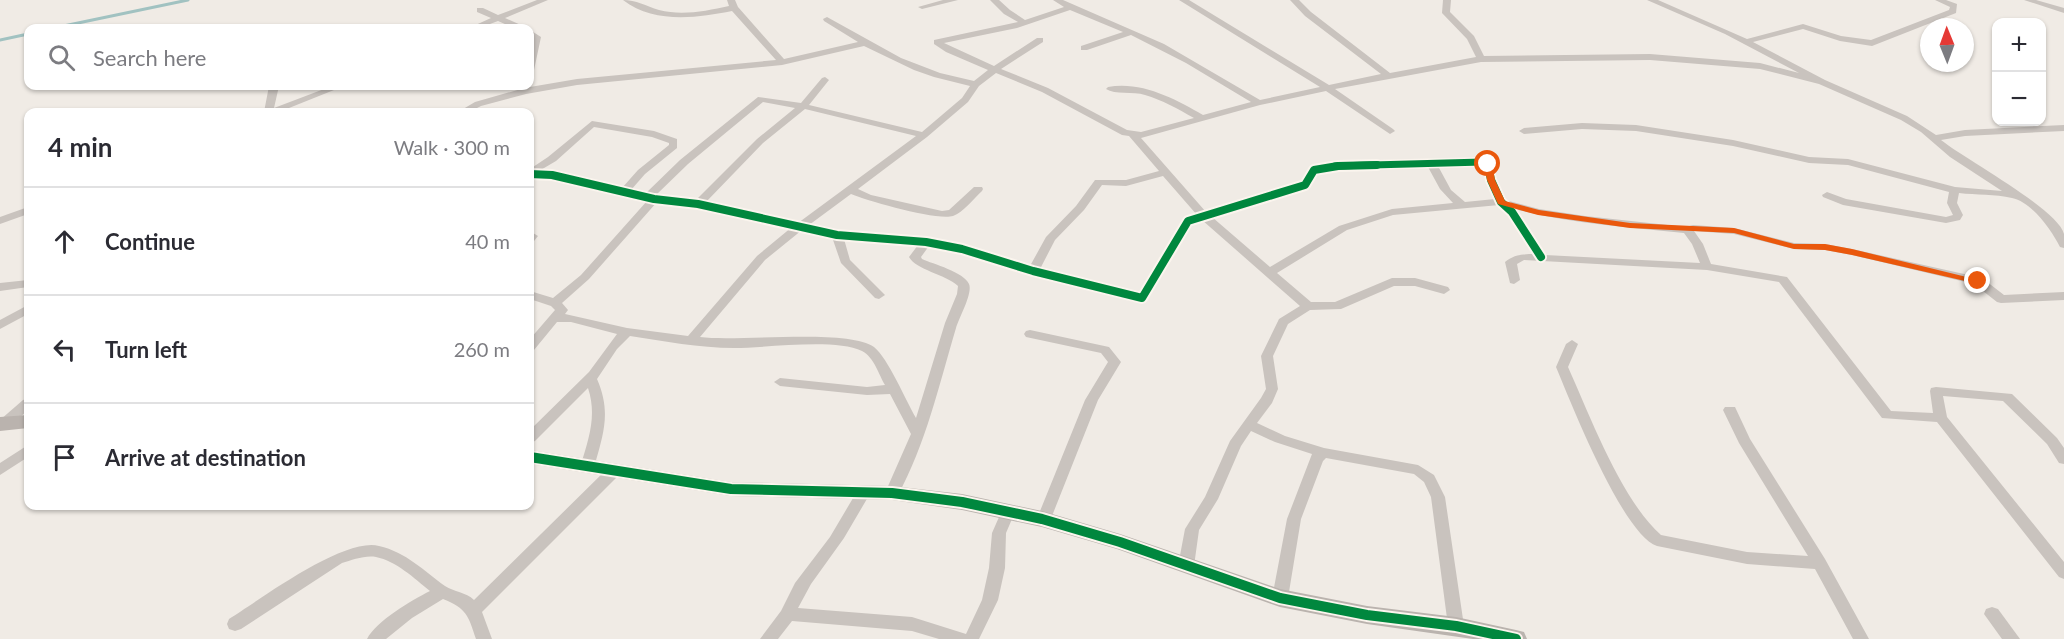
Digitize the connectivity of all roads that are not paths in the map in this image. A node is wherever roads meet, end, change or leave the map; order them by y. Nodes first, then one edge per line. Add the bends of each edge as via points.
1 (544, 0) edge
2 (627, 0) edge
3 (954, 0) edge
4 (994, 0) edge
5 (1057, 0) edge
6 (1183, 0) edge
7 (1294, 0) edge
8 (1447, 0) edge
9 (1939, 0) edge
10 (2028, 0) edge
11 (1655, 1) edge
12 (733, 4) edge
13 (922, 7) dead end
14 (1070, 8) junction
15 (480, 10) dead end
16 (2064, 11) edge
17 (496, 19) junction
18 (827, 20) dead end
19 (1024, 23) junction
20 (484, 24) edge
21 (509, 24) edge
22 (1130, 33) junction
23 (534, 35) edge
24 (1770, 35) junction
25 (1040, 39) dead end
26 (1747, 41) junction
27 (866, 43) junction
28 (1084, 48) dead end
29 (534, 54) edge
30 (1771, 54) junction
31 (1481, 60) junction
32 (782, 62) junction
33 (996, 68) junction
34 (1390, 77) junction
35 (825, 80) dead end
36 (1822, 82) junction
37 (976, 84) junction
38 (534, 87) edge
39 (1328, 88) junction
40 (1111, 89) dead end
41 (273, 90) edge
42 (328, 90) edge
43 (519, 90) edge
44 (1259, 103) junction
45 (803, 106) junction
46 (271, 108) edge
47 (281, 108) edge
48 (470, 108) edge
49 (1203, 119) junction
50 (2064, 128) edge
51 (1390, 130) dead end
52 (1524, 131) dead end
53 (924, 135) junction
54 (1133, 135) junction
55 (1933, 138) junction
56 (1431, 163) junction
57 (534, 171) edge
58 (1165, 172) junction
59 (534, 174) edge
60 (849, 189) junction
61 (978, 189) dead end
62 (1955, 190) junction
63 (625, 191) junction
64 (1827, 195) dead end
65 (2019, 195) junction
66 (651, 198) junction
67 (1501, 202) junction
68 (698, 204) junction
69 (1463, 205) junction
70 (24, 212) edge
71 (1203, 215) junction
72 (0, 221) edge
73 (799, 226) junction
74 (1687, 230) junction
75 (837, 235) junction
76 (926, 242) junction
77 (2064, 244) edge
78 (1541, 257) junction
79 (1707, 267) junction
80 (1033, 271) junction
81 (1268, 273) junction
82 (1514, 280) dead end
83 (24, 284) edge
84 (0, 287) edge
85 (1444, 290) dead end
86 (879, 295) dead end
87 (2064, 296) edge
88 (534, 297) edge
89 (555, 303) junction
90 (1308, 306) junction
91 (24, 311) edge
92 (554, 318) junction
93 (0, 325) edge
94 (627, 332) junction
95 (1030, 334) dead end
96 (691, 340) junction
97 (534, 342) edge
98 (1572, 344) dead end
99 (590, 378) junction
100 (780, 382) dead end
101 (894, 389) junction
102 (24, 406) edge
103 (1730, 410) dead end
104 (1941, 418) junction
105 (24, 422) edge
106 (2, 424) edge
107 (1250, 425) junction
108 (917, 433) junction
109 (534, 434) edge
110 (24, 453) edge
111 (1324, 453) junction
112 (534, 457) edge
113 (2064, 459) edge
114 (588, 464) junction
115 (0, 470) edge
116 (614, 471) junction
117 (864, 492) junction
118 (892, 493) junction
119 (1008, 512) junction
120 (1043, 521) junction
121 (1820, 562) junction
122 (1186, 566) junction
123 (2064, 573) edge
124 (442, 592) junction
125 (1280, 597) junction
126 (474, 610) junction
127 (788, 614) junction
128 (1992, 614) dead end
129 (235, 624) dead end
130 (1456, 626) junction
131 (375, 639) edge
132 (484, 639) edge
133 (768, 639) edge
134 (961, 639) edge
135 (971, 639) edge
136 (1516, 639) edge
137 (1861, 639) edge
138 (2012, 639) edge

1 - 17 street
2 - 12 street via 673,16 704,14
3 - 13 street
4 - 19 street
5 - 14 street
6 - 39 street
7 - 34 street
8 - 31 street via 1446,13 1471,38
9 - 24 street via 1954,6 1953,11 1872,43 1803,26
10 - 16 street
11 - 26 street
12 - 32 street
14 - 19 street
14 - 22 street
15 - 17 street
17 - 20 street
17 - 21 street
18 - 27 street
19 - 33 street via 937,42
22 - 28 street
22 - 44 street
23 - 29 street
24 - 26 street
24 - 30 street
25 - 33 street
26 - 30 street
27 - 32 street
27 - 37 street via 910,67
30 - 36 street
31 - 34 street
31 - 36 street via 1650,57 1746,64
32 - 38 street
33 - 37 street
33 - 54 street
34 - 39 street
35 - 45 street
36 - 55 street via 1904,118
37 - 53 street via 965,100
39 - 44 street
39 - 51 street
40 - 49 street via 1130,87 1143,91
41 - 46 street
42 - 47 street
43 - 48 street
44 - 49 street
45 - 53 street
45 - 66 street via 760,99 684,162
45 - 68 street via 760,141
49 - 54 street
50 - 55 street
52 - 62 street via 1582,126 1636,128 1809,160 1848,162
53 - 60 street
54 - 58 street
55 - 65 street
56 - 67 street via 1488,164
56 - 69 street via 1442,188
56 - 71 street via 1314,170 1305,185
57 - 63 street via 592,124 674,141 674,146 646,167
58 - 71 street
58 - 80 street via 1126,183 1099,182 1050,239
59 - 63 street
60 - 61 street via 942,214 952,213
60 - 73 street
62 - 64 street via 1952,203 1958,215 1946,220 1843,202
62 - 65 street
63 - 66 street
65 - 77 street via 2048,220
66 - 68 street
66 - 89 street via 585,277
67 - 69 street
67 - 74 street via 1584,219
67 - 78 street via 1512,212
68 - 73 street
69 - 81 street via 1392,212 1343,228
70 - 72 street
71 - 80 street via 1188,221 1142,298
71 - 81 street
73 - 75 street
73 - 96 street via 761,258
74 - 79 street
74 - 87 street via 1734,231 1794,246 1852,252 1978,281 2001,299
75 - 76 street
75 - 86 street via 845,261
76 - 80 street
76 - 108 street via 915,257 917,261 954,276 964,285 964,291
78 - 79 street
78 - 82 street via 1511,262
79 - 104 street via 1783,279 1887,415
81 - 90 street
83 - 84 street
85 - 90 street via 1415,282 1392,282 1336,306
88 - 89 street
89 - 92 street via 562,310
90 - 107 street via 1283,322 1267,356 1272,389
91 - 93 street
92 - 94 street via 571,318
92 - 97 street
94 - 96 street
94 - 99 street via 614,343
95 - 120 street via 1105,350 1115,362 1092,400
96 - 101 street via 713,344 830,342 864,347 874,353
98 - 121 street via 1562,367 1627,504 1647,535 1747,558
99 - 109 street
99 - 114 street via 600,400 600,412
100 - 101 street via 867,391
101 - 108 street
102 - 106 street
103 - 121 street via 1744,440
104 - 113 street via 1936,391 2007,397 2052,441
104 - 123 street
105 - 106 street
107 - 111 street
107 - 122 street via 1235,444 1211,499 1192,529
108 - 118 street via 908,463
110 - 115 street
111 - 125 street via 1317,458 1294,519
111 - 130 street via 1418,470 1429,479 1438,497
112 - 114 street
114 - 116 street
116 - 117 street via 731,489
116 - 126 street
117 - 118 street
117 - 127 street via 808,575
118 - 119 street
119 - 120 street
119 - 135 street via 999,533 990,600
120 - 122 street via 1120,542
121 - 137 street
122 - 125 street
124 - 126 street via 465,601
124 - 129 street via 408,565 377,551 357,552 337,559
124 - 131 street via 424,600
125 - 130 street via 1367,615
126 - 132 street
127 - 133 street
127 - 134 street via 912,624
128 - 138 street
130 - 136 street

